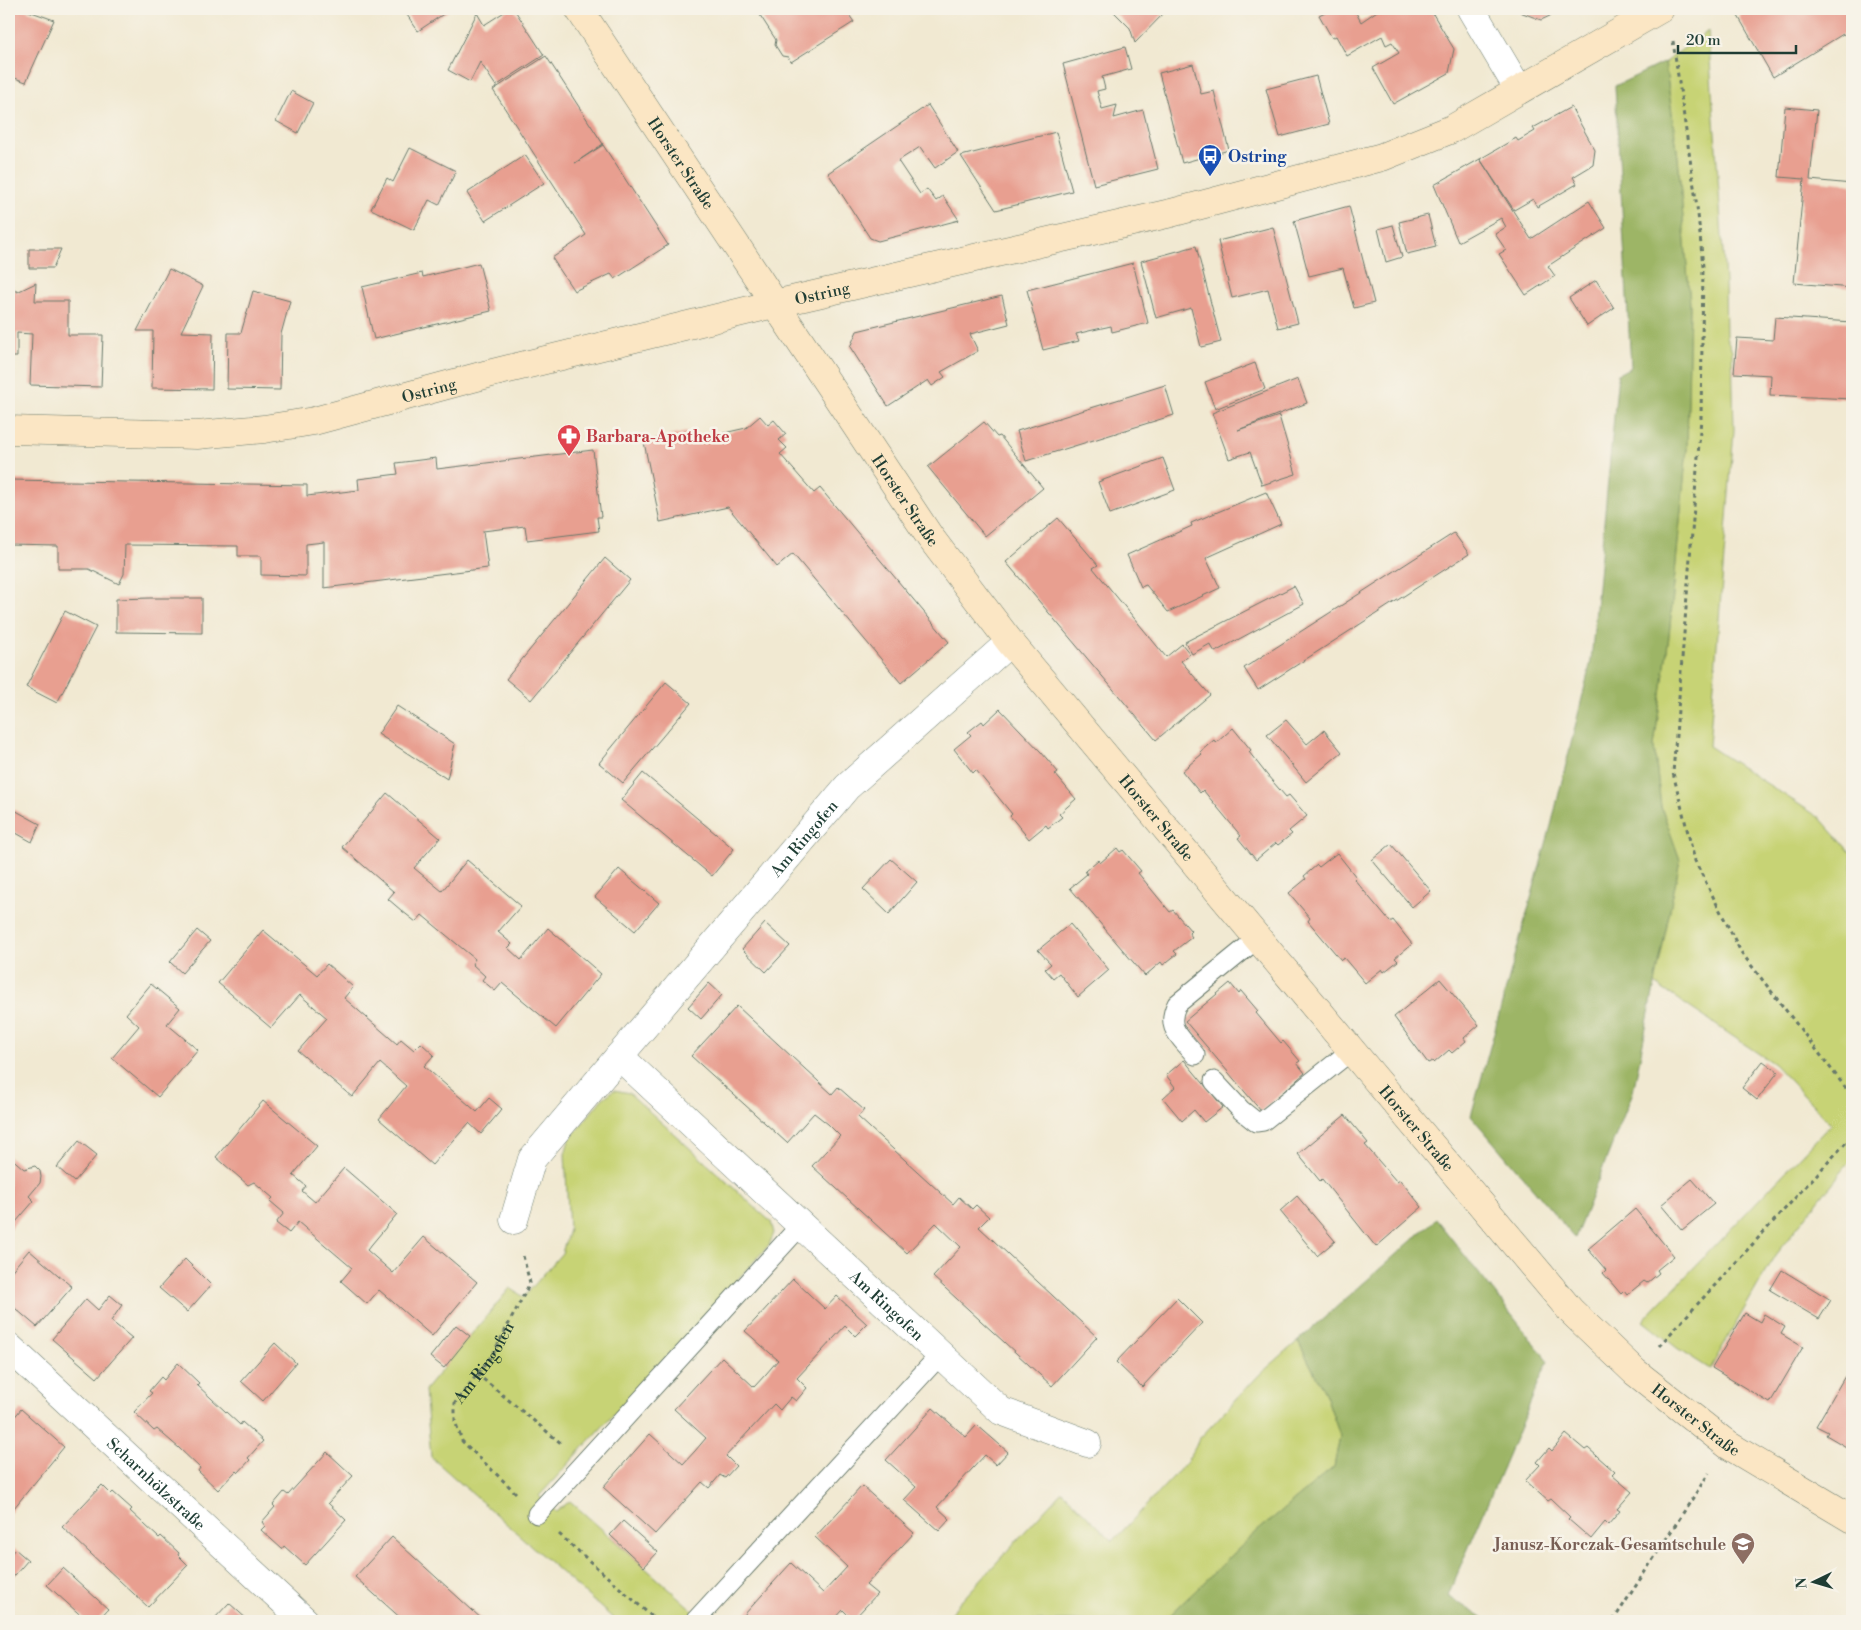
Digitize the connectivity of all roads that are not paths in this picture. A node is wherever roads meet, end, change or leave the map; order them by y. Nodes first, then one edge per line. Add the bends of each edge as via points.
1 (579, 9) edge
2 (1471, 9) edge
3 (1660, 9) edge
4 (1520, 90) junction
5 (774, 304) junction
6 (9, 430) edge
7 (1010, 642) junction
8 (1258, 938) junction
9 (1352, 1050) junction
10 (1195, 1054) dead end
11 (619, 1056) junction
12 (1214, 1081) dead end
13 (514, 1220) road end
14 (801, 1225) junction
15 (9, 1347) edge
16 (940, 1355) junction
17 (1087, 1444) dead end
18 (537, 1514) road end
19 (1852, 1519) edge
20 (305, 1621) edge
21 (695, 1621) edge

1 - 5 main road, Horster Straße
2 - 4 street
3 - 4 main road, Ostring
4 - 5 main road, Ostring via 1452,128 1382,157 1171,213
5 - 6 main road, Ostring via 488,374 325,419 197,435
5 - 7 main road, Horster Straße via 930,537
7 - 8 main road, Horster Straße
7 - 11 street, Am Ringofen via 847,787
8 - 9 main road, Horster Straße
8 - 10 lane via 1177,1004 1172,1015 1173,1027
9 - 12 lane via 1263,1121 1256,1122 1241,1110
9 - 19 main road, Horster Straße via 1571,1311 1635,1372 1728,1445
11 - 13 street, Am Ringofen via 532,1159
11 - 14 street, Am Ringofen
14 - 16 street, Am Ringofen
14 - 18 lane
15 - 20 street, Scharnhölzstraße
16 - 17 street, Am Ringofen via 1001,1411
16 - 21 lane

